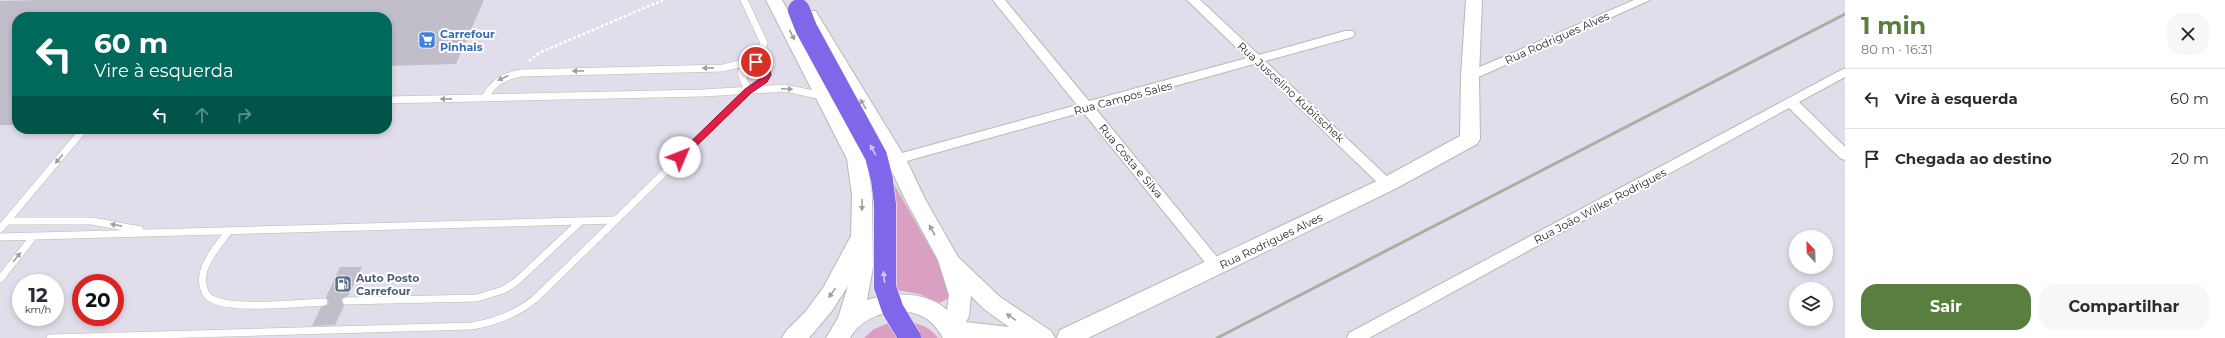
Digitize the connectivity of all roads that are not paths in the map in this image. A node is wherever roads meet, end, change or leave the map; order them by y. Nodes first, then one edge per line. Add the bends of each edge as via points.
1 (744, 0) edge
2 (774, 0) edge
3 (998, 0) edge
4 (1193, 0) edge
5 (1474, 0) edge
6 (1644, 0) edge
7 (800, 5) edge
8 (1349, 34) dead end
9 (1258, 61) junction
10 (746, 63) junction
11 (1845, 72) edge
12 (1470, 76) junction
13 (748, 91) junction
14 (824, 97) junction
15 (485, 98) junction
16 (392, 100) edge
17 (1792, 102) junction
18 (1086, 108) junction
19 (80, 134) edge
20 (1845, 156) edge
21 (896, 159) junction
22 (1388, 184) junction
23 (614, 220) junction
24 (7, 221) junction
25 (581, 221) junction
26 (0, 229) edge
27 (229, 230) junction
28 (154, 232) junction
29 (862, 233) junction
30 (34, 236) junction
31 (0, 237) edge
32 (949, 260) junction
33 (1218, 267) junction
34 (0, 279) edge
35 (346, 301) dead end
36 (324, 302) dead end
37 (840, 332) edge
38 (953, 334) edge
39 (50, 338) edge
40 (794, 338) edge
41 (910, 338) edge
42 (1039, 338) edge
43 (1043, 338) edge
44 (1065, 338) edge
45 (1355, 338) edge

1 - 10 lane via 764,43 761,53
2 -> 14 main road
3 - 18 street, Rua Costa e Silva
4 - 9 street, Rua Juscelino Kubitschek
5 - 12 main road
6 - 12 street, Rua Rodrigues Alves
21 -> 7 main road
41 -> 7 highway, bridge via 892,310 886,292 883,274 885,189 882,173 876,156 806,28
8 - 9 street, Rua Campos Sales
9 - 18 street, Rua Campos Sales
9 - 22 street, Rua Juscelino Kubitschek
10 - 13 lane via 740,77
10 - 13 lane via 760,63 767,72 764,80
10 -> 15 lane via 723,68 531,72 510,75 496,81
11 - 17 street, Rua João Wilker Rodrigues
12 - 22 main road, Rua Rodrigues Alves via 1470,139
13 -> 14 lane via 794,89
13 - 15 lane
13 - 23 lane
14 -> 29 main road via 856,160 862,194
15 -> 16 lane
17 - 20 street
17 - 45 street, Rua João Wilker Rodrigues
18 - 21 street, Rua Campos Sales
18 - 33 street, Rua Costa e Silva
19 -> 24 lane
32 -> 21 main road
22 - 33 main road, Rua Rodrigues Alves
23 - 25 lane
23 - 39 lane via 530,303 509,316 486,324
24 - 26 lane
28 -> 24 lane via 92,220
25 - 27 lane
25 - 35 lane via 516,282 489,295 477,298
27 - 28 lane
27 - 36 lane via 212,255 202,278 204,290 210,299 227,304
28 - 30 lane
29 - 37 main road via 862,267 857,297
29 -> 40 main road via 851,261 835,289
30 - 31 lane
34 -> 30 lane
32 - 38 main road via 957,282 960,301
43 -> 32 main road via 992,303
33 - 44 main road, Rua Rodrigues Alves
37 - 38 main road via 857,314 898,303 924,307 935,313
38 - 42 main road

